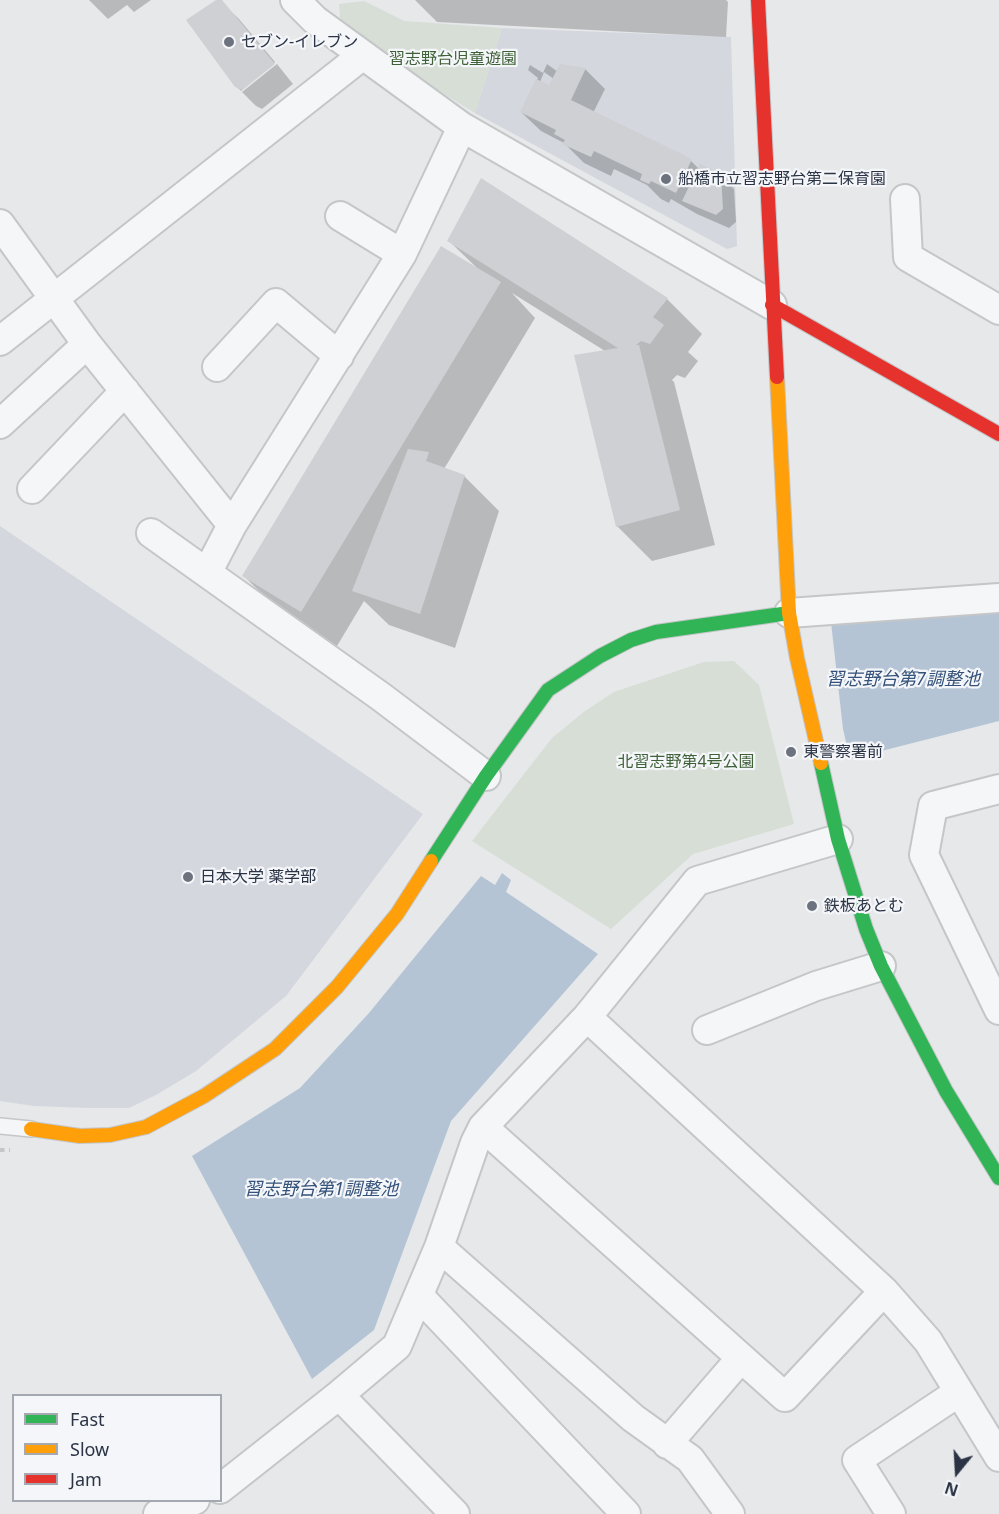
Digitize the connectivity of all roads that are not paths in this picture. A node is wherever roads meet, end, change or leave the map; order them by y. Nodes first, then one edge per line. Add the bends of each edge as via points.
1 (295, 0) edge
2 (758, 0) edge
3 (315, 10) edge
4 (363, 55) junction
5 (462, 127) junction
6 (905, 199) dead end
7 (340, 216) dead end
8 (0, 224) edge
9 (402, 254) junction
10 (55, 299) junction
11 (772, 305) junction
12 (999, 309) edge
13 (0, 341) edge
14 (87, 344) junction
15 (339, 356) junction
16 (217, 367) dead end
17 (125, 391) junction
18 (0, 424) edge
19 (999, 434) edge
20 (32, 489) dead end
21 (232, 525) junction
22 (151, 533) dead end
23 (207, 573) junction
24 (999, 598) edge
25 (789, 613) junction
26 (486, 776) junction
27 (999, 789) edge
28 (838, 839) junction
29 (880, 966) junction
30 (989, 966) edge
31 (999, 1010) edge
32 (587, 1017) junction
33 (707, 1030) dead end
34 (0, 1125) edge
35 (483, 1127) junction
36 (31, 1129) joint
37 (999, 1178) edge
38 (439, 1247) junction
39 (884, 1291) junction
40 (420, 1296) junction
41 (741, 1358) junction
42 (959, 1392) junction
43 (339, 1395) junction
44 (668, 1444) junction
45 (999, 1457) edge
46 (222, 1487) edge
47 (190, 1502) edge
48 (158, 1514) edge
49 (455, 1514) edge
50 (626, 1514) edge
51 (729, 1514) edge
52 (891, 1514) edge

1 - 3 street
2 - 11 street
3 - 4 street
4 - 5 street
4 - 10 street
5 - 9 street
5 - 11 street
6 - 12 street via 908,257
7 - 9 street
8 - 10 street
9 - 15 street
10 - 13 street
10 - 14 street
11 - 19 street
11 - 25 street
14 - 17 street
14 - 18 street
15 - 16 street via 276,303
15 - 21 street
17 - 20 street
17 - 21 street
21 - 23 street
22 - 23 street
23 - 26 street
24 - 25 street
25 - 26 street via 656,632 600,656 548,690
25 - 28 street
26 - 36 street via 397,914 338,987 275,1049 204,1096 146,1127 110,1135 80,1136
27 - 30 street via 933,806 924,855
28 - 29 street
28 - 32 street via 697,880
29 - 33 street via 816,986
29 - 37 street via 946,1091
30 - 31 street
32 - 35 street
32 - 39 street
34 - 36 lane
35 - 38 street
35 - 41 street
38 - 40 street
38 - 44 street via 633,1418
39 - 41 street via 785,1397
39 - 42 street via 928,1341
40 - 43 street via 397,1346
40 - 50 street
41 - 44 street
42 - 45 street
42 - 52 street via 857,1460
43 - 46 street
43 - 49 street
44 - 51 street via 690,1459
47 - 48 street

